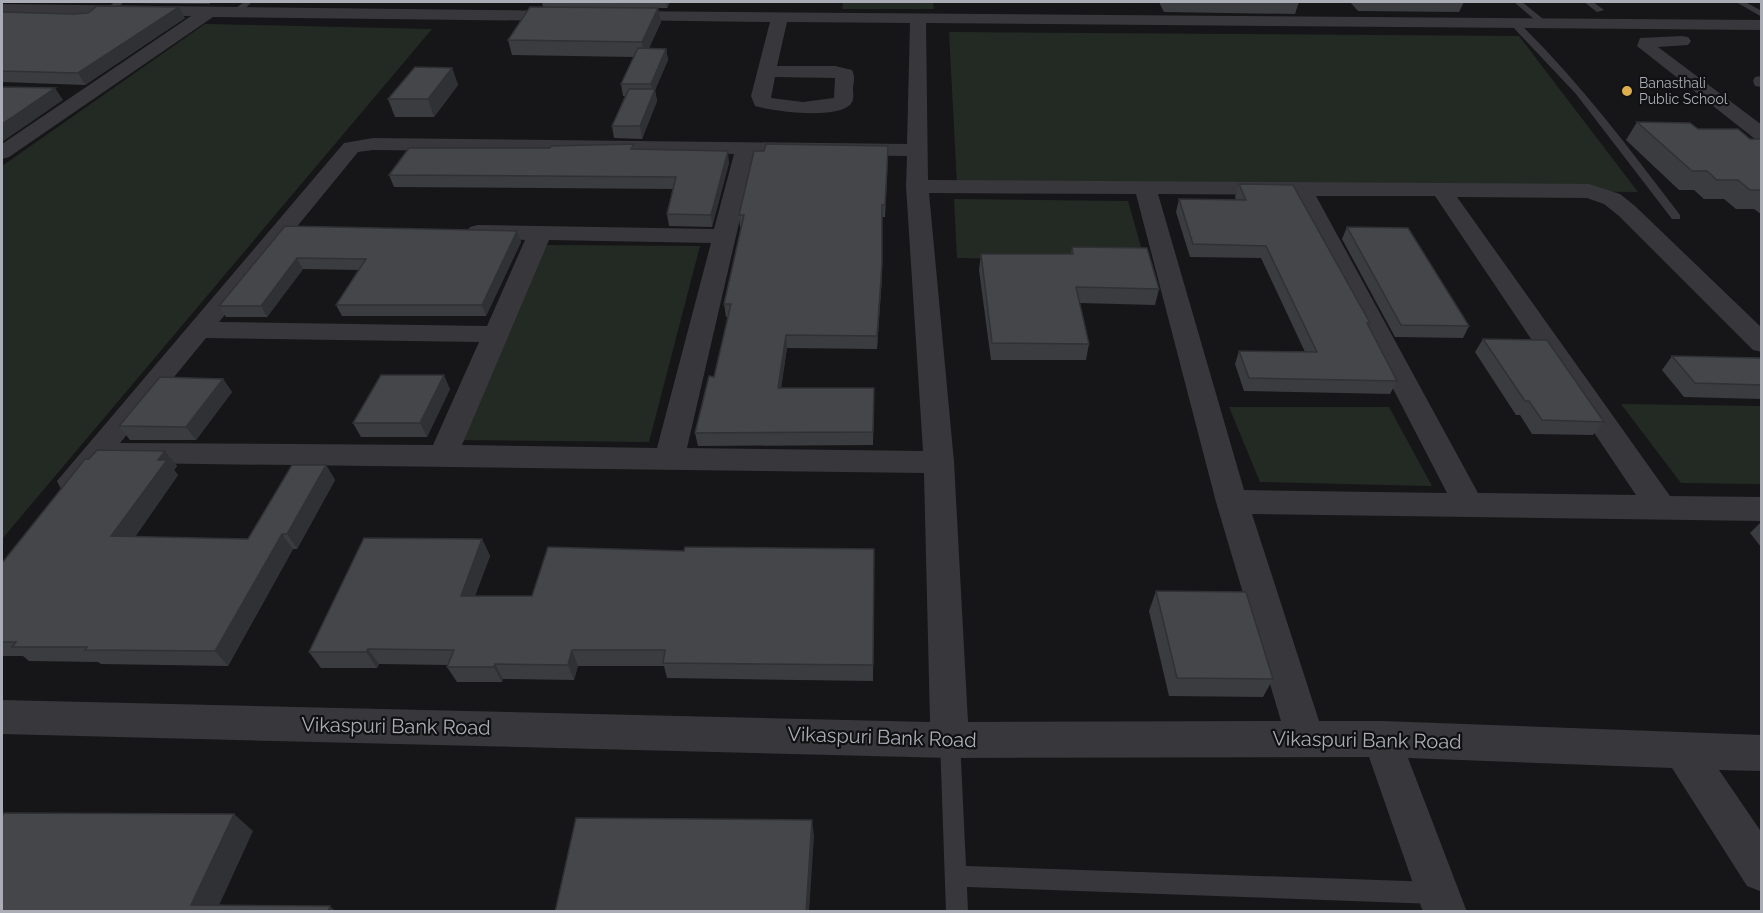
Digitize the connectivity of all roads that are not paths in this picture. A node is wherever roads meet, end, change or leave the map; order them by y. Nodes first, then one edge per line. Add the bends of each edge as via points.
1 (1021, 2) edge
2 (1518, 2) edge
3 (1588, 2) edge
4 (1740, 2) edge
5 (114, 6) edge
6 (242, 7) edge
7 (485, 8) edge
8 (2, 9) edge
9 (1479, 9) dead end
10 (1600, 10) dead end
11 (207, 13) junction
12 (1761, 15) edge
13 (780, 16) junction
14 (1025, 19) junction
15 (925, 23) edge
16 (1493, 23) junction
17 (1514, 23) junction
18 (1544, 23) junction
19 (1761, 25) edge
20 (1761, 41) edge
21 (767, 71) dead end
22 (60, 92) dead end
23 (89, 93) junction
24 (1736, 115) junction
25 (1761, 115) edge
26 (1761, 135) edge
27 (746, 148) junction
28 (916, 150) junction
29 (2, 153) edge
30 (916, 186) junction
31 (1145, 187) junction
32 (1301, 189) junction
33 (1442, 190) junction
34 (1676, 217) dead end
35 (458, 231) edge
36 (540, 233) junction
37 (724, 236) junction
38 (198, 330) junction
39 (496, 334) junction
40 (1761, 344) edge
41 (96, 452) junction
42 (443, 456) junction
43 (669, 459) junction
44 (939, 462) junction
45 (60, 495) edge
46 (1232, 502) junction
47 (1469, 505) junction
48 (1661, 507) junction
49 (1761, 509) edge
50 (2, 717) edge
51 (1305, 738) junction
52 (1382, 739) junction
53 (950, 740) junction
54 (1683, 750) junction
55 (1761, 753) edge
56 (1761, 871) edge
57 (956, 876) junction
58 (1441, 902) edge
59 (957, 912) edge

1 - 14 street
2 - 18 lane
3 - 10 lane
4 - 12 lane
5 - 8 street
5 - 11 street
6 - 7 street
6 - 11 street
7 - 13 street via 592,16
9 - 16 street
11 - 23 street
13 - 15 street
13 - 21 street via 781,36
14 - 15 street
14 - 16 street
15 - 28 street
16 - 17 street
17 - 18 street
17 - 34 lane via 1616,133
18 - 19 street
20 - 24 street via 1646,42 1646,46
22 - 23 street
23 - 29 street
24 - 25 street
24 - 26 street
27 - 28 street
27 - 37 street
27 - 38 street via 358,145 346,151 294,228
28 - 30 street
30 - 31 street
30 - 44 street
31 - 32 street
31 - 46 street
32 - 33 street
32 - 47 street
33 - 40 street via 1577,190 1612,199
33 - 48 street
35 - 36 street
36 - 37 street
36 - 39 street
37 - 43 street
38 - 39 street
38 - 41 street
39 - 42 street
41 - 42 street
41 - 45 street
42 - 43 street
43 - 44 street
44 - 53 street
46 - 47 street
46 - 51 street
47 - 48 street
48 - 49 street
50 - 53 street, Vikaspuri Bank Road
51 - 52 street, Vikaspuri Bank Road
51 - 53 street, Vikaspuri Bank Road
52 - 54 street, Vikaspuri Bank Road
52 - 58 street
53 - 57 lane
54 - 55 street, Vikaspuri Bank Road
54 - 56 street
57 - 58 lane
57 - 59 lane

